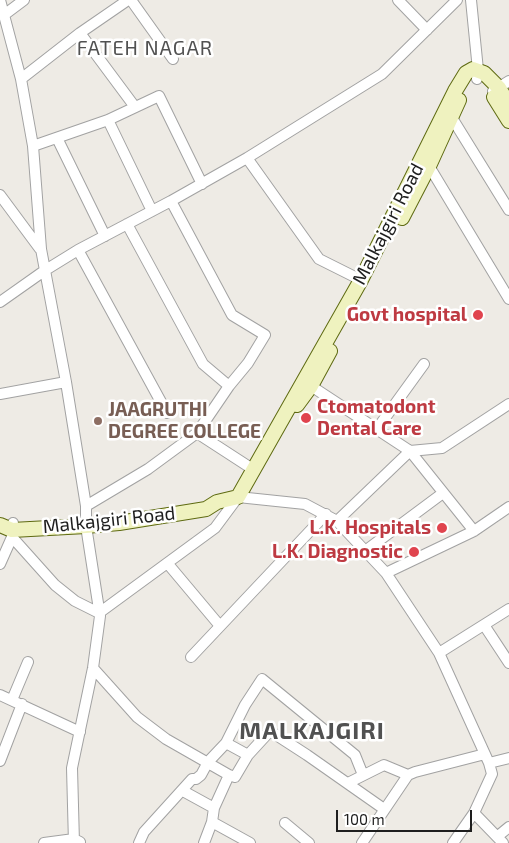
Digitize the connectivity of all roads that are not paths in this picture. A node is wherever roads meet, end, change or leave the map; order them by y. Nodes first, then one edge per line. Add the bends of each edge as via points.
1 (0, 0) edge
2 (24, 0) edge
3 (130, 0) edge
4 (398, 0) edge
5 (457, 0) edge
6 (471, 0) edge
7 (4, 15) junction
8 (427, 30) junction
9 (80, 33) junction
10 (174, 59) dead end
11 (478, 75) junction
12 (21, 79) junction
13 (500, 87) edge
14 (509, 104) edge
15 (134, 107) junction
16 (452, 118) junction
17 (108, 120) junction
18 (509, 121) edge
19 (57, 138) junction
20 (33, 146) junction
21 (247, 158) junction
22 (429, 166) junction
23 (202, 184) junction
24 (0, 195) edge
25 (171, 201) junction
26 (509, 210) edge
27 (152, 211) junction
28 (127, 224) junction
29 (105, 236) junction
30 (40, 249) junction
31 (78, 250) junction
32 (44, 271) junction
33 (361, 280) junction
34 (509, 299) edge
35 (0, 302) edge
36 (424, 364) dead end
37 (66, 382) junction
38 (229, 386) junction
39 (311, 386) junction
40 (0, 394) edge
41 (509, 404) edge
42 (167, 412) dead end
43 (279, 427) junction
44 (377, 429) junction
45 (197, 433) junction
46 (410, 451) junction
47 (254, 470) junction
48 (443, 492) junction
49 (238, 497) junction
50 (509, 507) edge
51 (326, 514) junction
52 (0, 516) edge
53 (86, 516) junction
54 (337, 521) junction
55 (9, 529) edge
56 (474, 532) junction
57 (365, 551) junction
58 (0, 564) edge
59 (168, 564) junction
60 (386, 573) junction
61 (509, 608) edge
62 (99, 613) junction
63 (484, 625) junction
64 (220, 626) junction
65 (440, 653) junction
66 (190, 657) dead end
67 (28, 662) dead end
68 (509, 663) edge
69 (93, 668) junction
70 (0, 695) edge
71 (17, 702) junction
72 (80, 732) junction
73 (226, 744) junction
74 (248, 755) junction
75 (509, 758) edge
76 (487, 759) junction
77 (0, 760) edge
78 (208, 762) junction
79 (230, 775) junction
80 (363, 775) junction
81 (408, 775) junction
82 (348, 783) junction
83 (183, 791) junction
84 (214, 808) junction
85 (384, 809) junction
86 (474, 813) junction
87 (212, 822) junction
88 (285, 824) dead end
89 (509, 828) edge
90 (500, 840) edge
91 (76, 842) edge
92 (44, 843) edge
93 (139, 843) edge
94 (204, 843) edge
95 (250, 843) edge
96 (309, 843) edge
97 (362, 843) edge
98 (453, 843) edge

1 - 7 street
2 - 7 street
3 - 9 street
3 - 10 street
4 - 8 street
5 - 8 street
6 - 11 street
7 - 12 street
8 - 21 street via 382,74
9 - 12 street
9 - 15 street
11 - 13 main road via 491,79
11 - 16 main road, Malkajgiri Road via 463,90
11 - 33 main road, Malkajgiri Road via 470,70 455,91
12 - 20 street
13 - 14 main road
13 - 18 main road
15 - 17 street
15 - 23 street via 159,96
16 - 22 main road, Malkajgiri Road
16 - 26 street
17 - 19 street
17 - 27 street
19 - 20 street
19 - 29 street
20 - 30 street
21 - 23 street
21 - 33 street via 319,259
22 - 34 street
22 - 39 main road, Malkajgiri Road
23 - 25 street
24 - 30 street
25 - 27 street
25 - 38 street via 232,315 265,335
27 - 28 street
28 - 29 street
28 - 38 street via 203,364
29 - 31 street
30 - 32 street
31 - 32 street
31 - 42 street
32 - 35 street
32 - 37 street
33 - 43 main road, Malkajgiri Road via 299,386
36 - 44 street
37 - 40 street
37 - 53 street
38 - 45 street
39 - 43 main road, Malkajgiri Road
39 - 44 street
41 - 46 street via 442,448
43 - 47 main road, Malkajgiri Road
44 - 46 street
45 - 47 street
45 - 53 street
46 - 48 street
46 - 54 street
47 - 49 main road, Malkajgiri Road
48 - 56 street
48 - 57 street
49 - 51 street via 305,504
49 - 53 main road, Malkajgiri Road
49 - 59 street via 216,528
50 - 56 street
51 - 54 street
51 - 64 street
52 - 55 main road, Malkajgiri Road
53 - 55 main road, Malkajgiri Road
53 - 62 street
54 - 57 street
55 - 58 street
55 - 62 street via 55,585 75,601
56 - 60 street
57 - 60 street
59 - 62 street
59 - 64 street
60 - 65 street
61 - 63 street
62 - 69 street
63 - 65 street
63 - 68 street
64 - 66 street
65 - 76 street
67 - 71 street
69 - 72 street
69 - 78 street via 137,716 166,739
70 - 71 street
71 - 72 street
71 - 77 street
72 - 91 street via 72,768
73 - 74 street
73 - 78 street
73 - 80 street via 262,679 355,755
74 - 79 street via 235,777
74 - 82 street via 270,732
75 - 76 street
76 - 81 street
76 - 86 street via 492,774
78 - 79 street
78 - 83 street via 201,775 192,779
79 - 84 street
80 - 81 street via 384,765
80 - 82 street
81 - 85 street
82 - 85 street
83 - 84 street
83 - 93 street via 144,832
84 - 87 street
85 - 97 street
86 - 90 street
86 - 98 street
87 - 94 street
87 - 95 street
88 - 96 street
89 - 90 street
91 - 92 street

